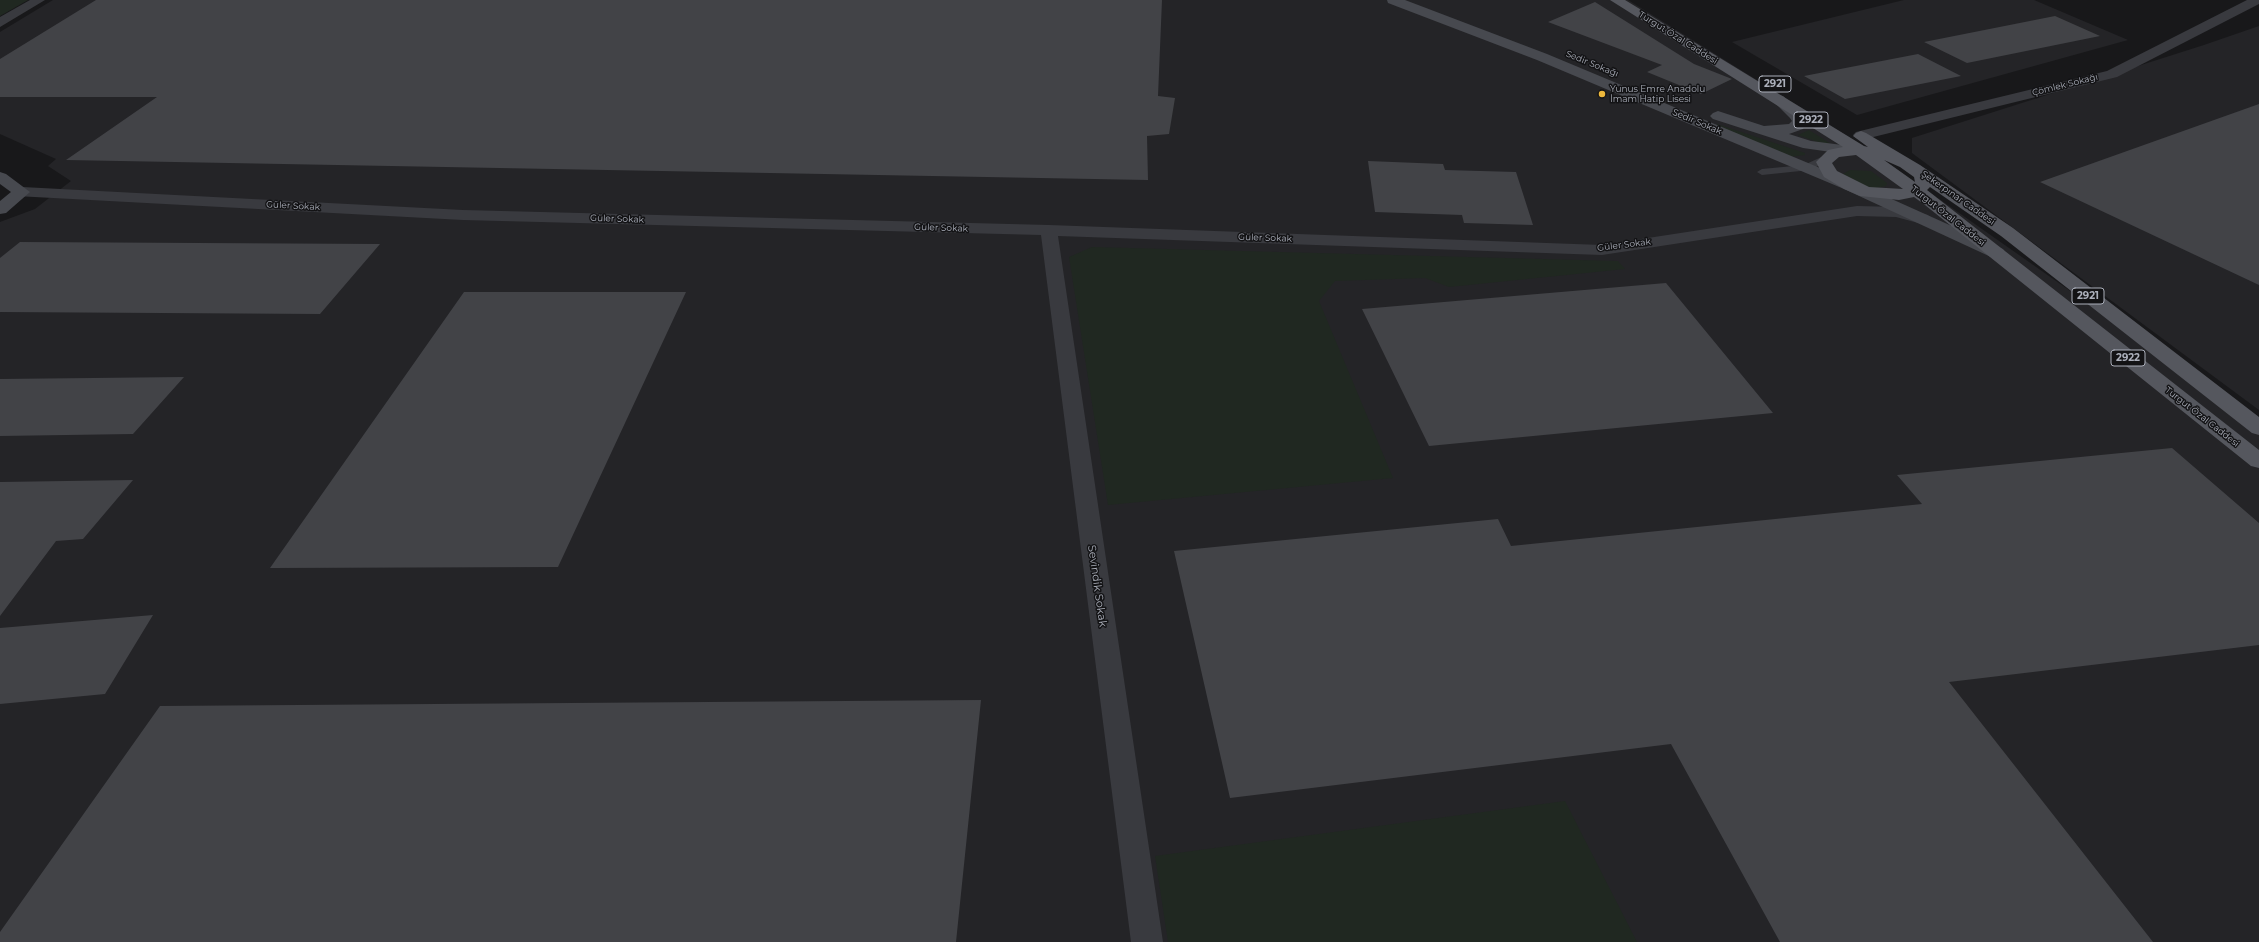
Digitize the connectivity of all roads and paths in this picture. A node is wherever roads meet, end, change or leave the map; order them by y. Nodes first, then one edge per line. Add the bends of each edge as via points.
1 (39, 0) edge
2 (1393, 0) edge
3 (1424, 0) edge
4 (1616, 0) edge
5 (1636, 0) edge
6 (2257, 0) edge
7 (0, 23) edge
8 (1778, 99) junction
9 (1721, 117) junction
10 (1844, 147) junction
11 (1806, 168) junction
12 (1914, 168) junction
13 (1762, 172) dead end
14 (0, 177) edge
15 (1850, 186) junction
16 (22, 192) junction
17 (1914, 192) junction
18 (1885, 202) junction
19 (0, 209) edge
20 (1857, 211) junction
21 (1926, 220) junction
22 (1049, 230) junction
23 (1997, 253) junction
24 (2259, 428) edge
25 (2259, 461) edge
26 (1146, 942) edge

1 - 7 street
2 - 11 street, Sedir Sokak via 1542,57
3 - 9 street, Sedir Sokağı via 1528,38
4 - 8 main road, Turgut Özal Caddesi / 2922
5 - 10 main road, 2921
6 - 10 street, Çömlek Sokağı via 2112,74
8 - 9 street via 1796,115 1800,121 1798,126 1788,130 1772,130
8 - 10 main road, Turgut Özal Caddesi / 2922
9 - 10 street, Sedir Sokağı via 1809,145
10 - 11 lane
10 - 12 main road, Şekerpınar Caddesi via 1890,156
10 - 15 main road via 1824,162 1830,174
10 - 17 main road, Turgut Özal Caddesi / 2922
11 - 13 lane
11 - 15 street, Sedir Sokak
12 - 17 main road via 1924,180 1924,185
12 - 24 main road, Şekerpınar Caddesi / 2921 via 2007,232
14 - 16 street
15 - 17 main road via 1883,194
15 - 18 street, Sedir Sokak
15 - 20 street via 1862,195 1864,202
16 - 19 street
16 - 22 street, Güler Sokak via 463,215
17 - 18 street
17 - 23 main road, Turgut Özal Caddesi / 2922
18 - 20 street
18 - 21 street, Sedir Sokak
20 - 21 street via 1897,212
20 - 22 street, Güler Sokak via 1602,250
21 - 23 street, Sedir Sokak
22 - 26 street, Sevindik Sokak
23 - 25 main road, Turgut Özal Caddesi / 2922

